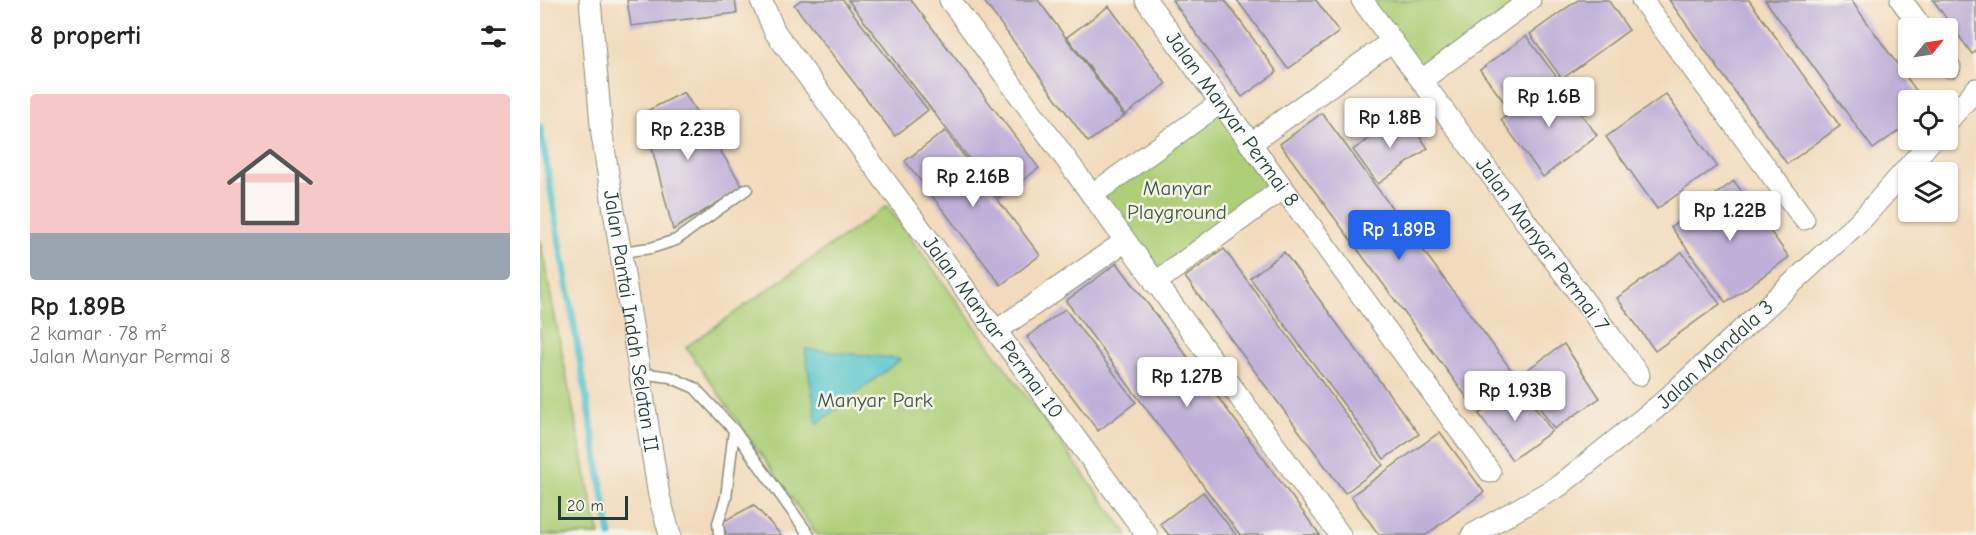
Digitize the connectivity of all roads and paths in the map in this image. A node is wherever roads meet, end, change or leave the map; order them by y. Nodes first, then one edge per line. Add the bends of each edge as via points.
1 (590, 0) edge
2 (761, 0) edge
3 (950, 0) edge
4 (1146, 0) edge
5 (1362, 0) edge
6 (1530, 0) edge
7 (1642, 0) edge
8 (1901, 0) edge
9 (1914, 18) edge
10 (1392, 41) junction
11 (1422, 80) junction
12 (1976, 89) edge
13 (1220, 103) junction
14 (1958, 109) edge
15 (1250, 144) junction
16 (1923, 150) edge
17 (747, 189) dead end
18 (1282, 189) junction
19 (1092, 195) junction
20 (1804, 219) dead end
21 (1124, 242) junction
22 (621, 252) junction
23 (1155, 283) junction
24 (996, 331) junction
25 (640, 373) junction
26 (1639, 375) dead end
27 (734, 430) junction
28 (1490, 472) dead end
29 (670, 535) edge
30 (719, 535) edge
31 (808, 535) edge
32 (1147, 535) edge
33 (1340, 535) edge
34 (1472, 535) edge

1 - 22 street, Jalan Pantai Indah Selatan II via 602,135
2 - 24 street, Jalan Manyar Permai 10 via 775,32
3 - 19 street
4 - 13 street, Jalan Manyar Permai 8
5 - 10 street, Jalan Manyar Permai 7
6 - 11 street
7 - 20 street
8 - 9 street
10 - 11 street, Jalan Manyar Permai 7
10 - 15 street
11 - 26 street, Jalan Manyar Permai 7
12 - 14 street
13 - 15 street, Jalan Manyar Permai 8
13 - 19 street
15 - 18 street, Jalan Manyar Permai 8
16 - 34 street, Jalan Mandala 3 via 1864,217 1661,404 1559,486
17 - 22 lane via 676,240
18 - 23 street
18 - 28 street, Jalan Manyar Permai 8
19 - 21 street
21 - 23 street
21 - 24 street
22 - 25 street, Jalan Pantai Indah Selatan II
23 - 33 street
24 - 32 street, Jalan Manyar Permai 10
25 - 27 lane via 670,377 695,388
25 - 29 street, Jalan Pantai Indah Selatan II via 659,496
27 - 30 lane
27 - 31 lane

